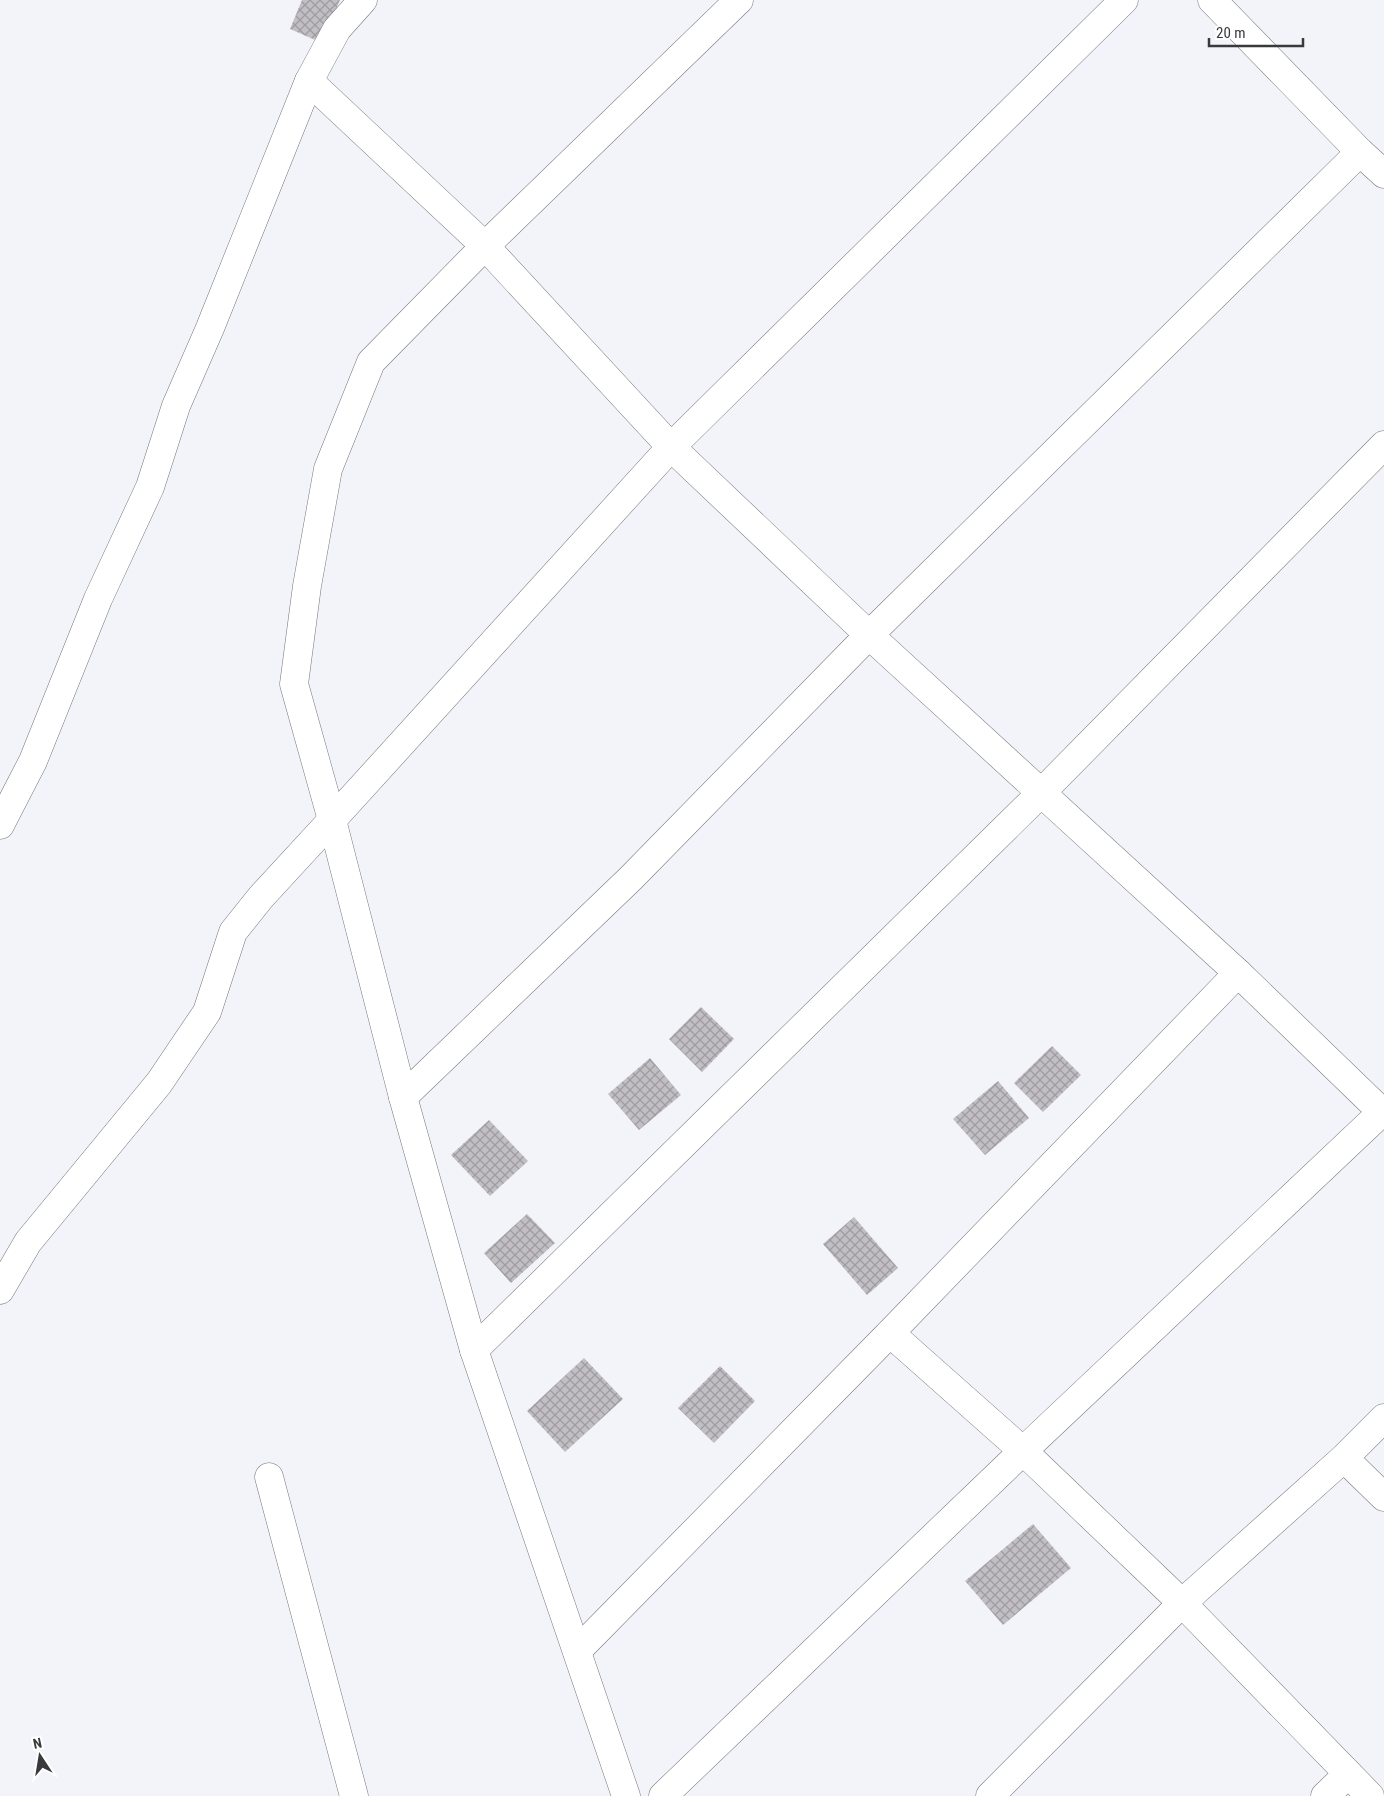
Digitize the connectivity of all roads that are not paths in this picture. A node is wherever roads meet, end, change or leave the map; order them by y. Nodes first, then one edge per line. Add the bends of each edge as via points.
1 (363, 0) edge
2 (739, 0) edge
3 (1124, 0) edge
4 (1212, 0) edge
5 (309, 81) junction
6 (1360, 152) junction
7 (1384, 174) edge
8 (485, 246) junction
9 (1384, 445) edge
10 (671, 447) junction
11 (869, 634) junction
12 (1042, 792) junction
13 (332, 820) junction
14 (0, 825) edge
15 (1238, 973) junction
16 (403, 1097) junction
17 (1383, 1113) edge
18 (0, 1290) edge
19 (890, 1333) junction
20 (474, 1350) junction
21 (1384, 1418) edge
22 (1023, 1451) junction
23 (1344, 1458) junction
24 (269, 1477) dead end
25 (1384, 1497) edge
26 (1182, 1603) junction
27 (578, 1651) junction
28 (1348, 1774) junction
29 (354, 1796) edge
30 (626, 1796) edge
31 (662, 1796) edge
32 (990, 1796) edge
33 (1325, 1796) edge
34 (1370, 1796) edge

1 - 5 street via 337,29
2 - 8 street
3 - 10 street
4 - 6 street
5 - 8 street
5 - 14 street via 176,406 150,487 98,599 33,761
6 - 7 street
6 - 11 street
8 - 10 street
8 - 13 street via 371,362 328,469 294,684
9 - 12 street
10 - 11 street
10 - 13 street
11 - 12 street
11 - 16 street via 631,878
12 - 15 street
12 - 20 street
13 - 16 street
13 - 18 street via 232,932 207,1012 158,1083 28,1242
15 - 17 street
15 - 19 street
16 - 20 street
17 - 22 street
19 - 22 street
19 - 27 street
20 - 27 street
21 - 23 street
22 - 26 street
22 - 31 street
23 - 25 street
23 - 26 street
24 - 29 street
26 - 28 street
26 - 32 street
27 - 30 street
28 - 33 street
28 - 34 street

